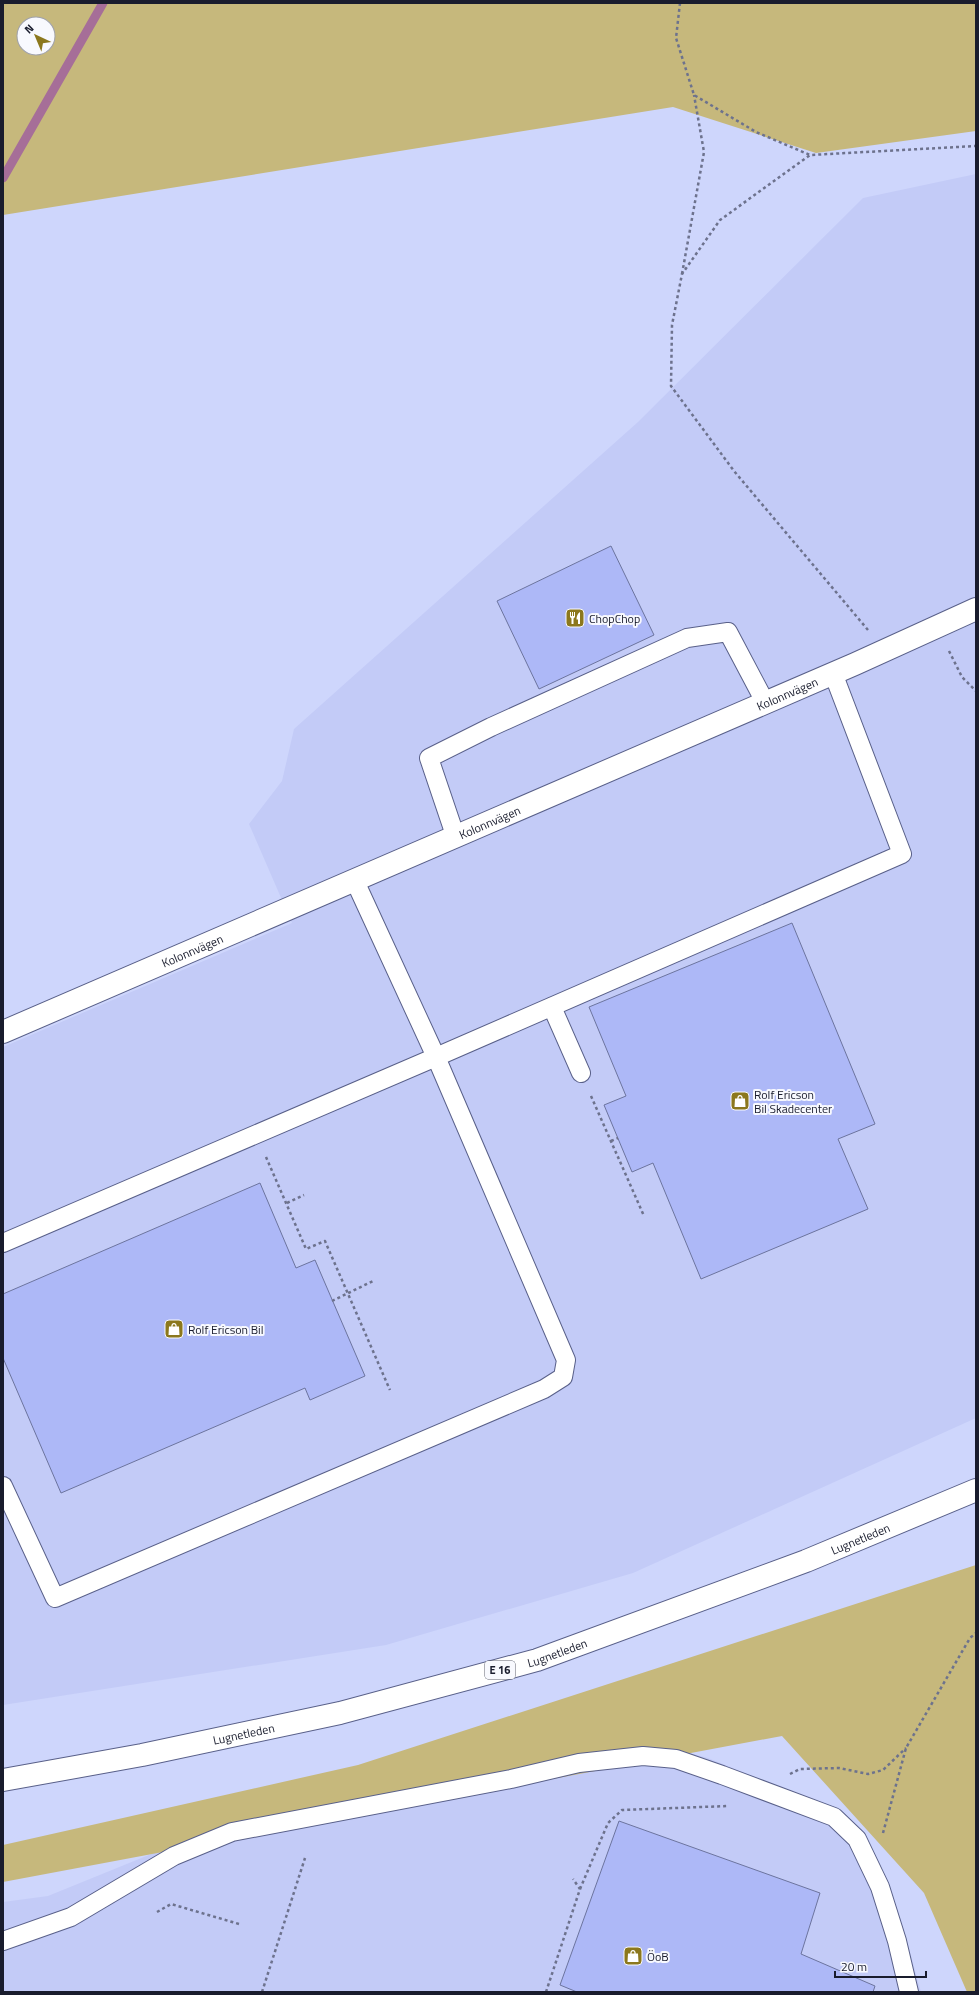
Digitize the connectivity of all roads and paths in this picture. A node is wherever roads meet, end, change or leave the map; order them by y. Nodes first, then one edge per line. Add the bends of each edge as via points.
1 (680, 3) edge
2 (694, 95) junction
3 (976, 146) edge
4 (810, 155) junction
5 (682, 274) junction
6 (976, 609) edge
7 (937, 627) junction
8 (885, 650) junction
9 (833, 673) junction
10 (976, 691) edge
11 (765, 702) junction
12 (455, 835) junction
13 (354, 879) junction
14 (552, 1007) junction
15 (3, 1032) edge
16 (436, 1057) junction
17 (581, 1073) joint
18 (257, 1134) junction
19 (618, 1138) dead end
20 (611, 1141) junction
21 (304, 1195) dead end
22 (286, 1204) junction
23 (644, 1216) dead end
24 (3, 1243) edge
25 (375, 1280) dead end
26 (349, 1293) junction
27 (332, 1300) dead end
28 (390, 1390) dead end
29 (3, 1486) edge
30 (976, 1490) edge
31 (976, 1633) edge
32 (3, 1780) edge
33 (882, 1839) dead end
34 (305, 1858) dead end
35 (573, 1879) dead end
36 (157, 1912) dead end
37 (239, 1924) dead end
38 (3, 1942) edge
39 (262, 1992) edge
40 (546, 1992) edge
41 (909, 1992) edge

1 - 2 path via 676,38
2 - 4 path via 756,132
2 - 5 path via 704,152
3 - 4 path
4 - 5 path via 720,220
5 - 8 path via 672,325 671,386 734,471
6 - 7 main road, Kolonnvägen
7 - 8 main road, Kolonnvägen
7 - 10 path via 962,677
8 - 9 main road, Kolonnvägen
9 - 11 main road, Kolonnvägen
9 - 14 lane via 902,854
11 - 12 main road, Kolonnvägen
11 - 12 lane via 728,632 687,638 429,758
12 - 13 main road, Kolonnvägen
13 - 15 main road, Kolonnvägen
13 - 16 lane
14 - 16 lane
14 - 17 lane
16 - 18 lane
16 - 29 lane via 566,1360 563,1377 544,1389 55,1598
17 - 20 path
18 - 22 path
18 - 24 lane
19 - 20 path
20 - 23 path
21 - 22 path
22 - 26 path via 306,1249 325,1241
25 - 26 path
26 - 27 path
26 - 28 path
30 - 32 main road, Lugnetleden / E 16 via 806,1561 537,1660 340,1713 142,1755
31 - 33 path via 970,1638 906,1748
34 - 39 path
35 - 40 path via 580,1889
36 - 37 path via 171,1904
38 - 41 lane via 71,1918 174,1856 232,1832 512,1779 579,1763 643,1756 676,1759 834,1817 857,1839 880,1887 897,1940

